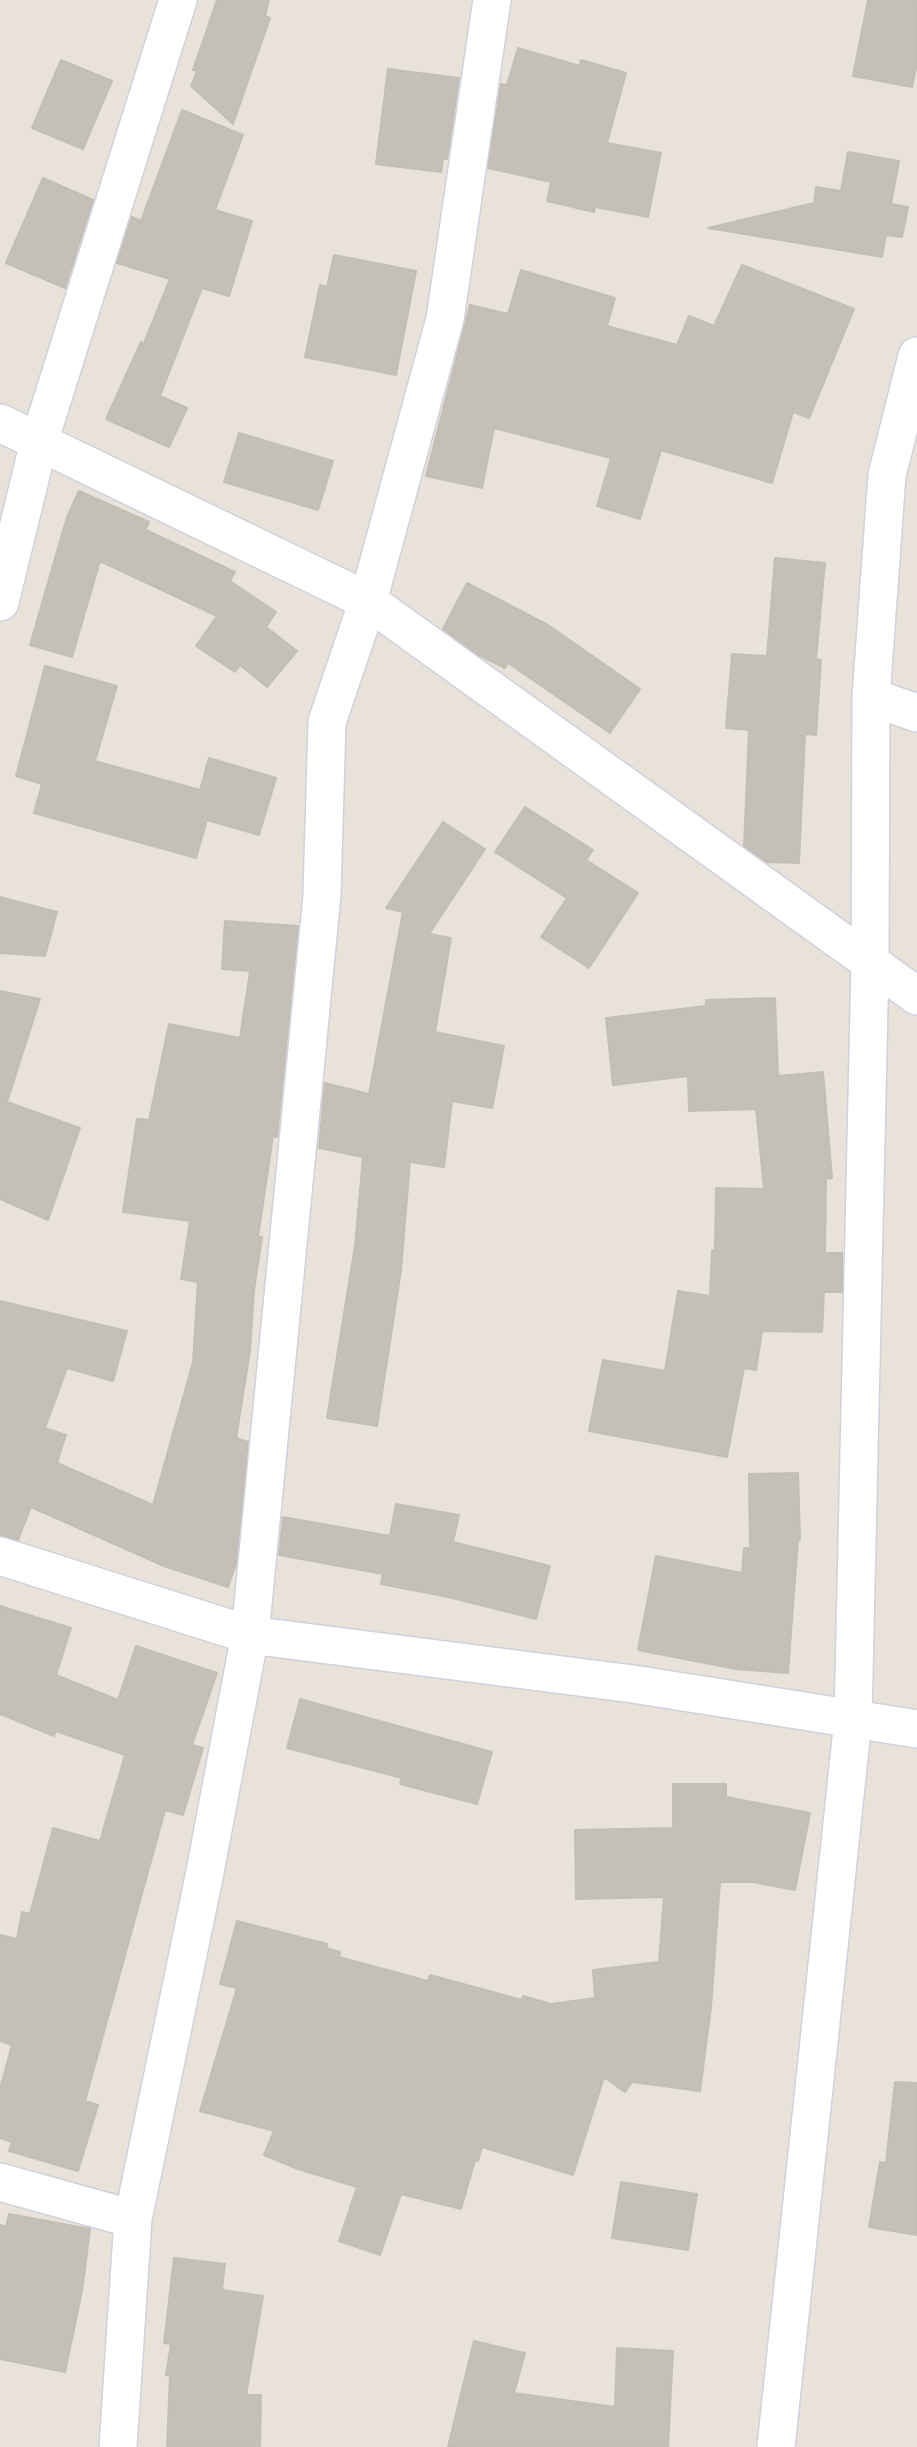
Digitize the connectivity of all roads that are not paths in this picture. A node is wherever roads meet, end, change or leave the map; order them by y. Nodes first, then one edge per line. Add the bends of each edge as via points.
1 (178, 0) edge
2 (492, 0) edge
3 (917, 356) edge
4 (0, 423) edge
5 (39, 442) junction
6 (368, 601) junction
7 (0, 602) edge
8 (871, 697) junction
9 (917, 713) edge
10 (870, 963) junction
11 (917, 996) edge
12 (0, 1556) edge
13 (250, 1635) junction
14 (853, 1720) junction
15 (917, 1729) edge
16 (0, 2182) edge
17 (133, 2219) junction
18 (118, 2447) edge
19 (776, 2447) edge

1 - 5 street
2 - 6 street via 445,319
3 - 8 street via 887,475
4 - 5 street
5 - 6 street
5 - 7 street
6 - 10 street
6 - 13 street via 327,722 322,895
8 - 9 street
8 - 10 street
10 - 11 street
10 - 14 street
12 - 13 street
13 - 14 street via 634,1684
13 - 17 street
14 - 15 street
14 - 19 street
16 - 17 street
17 - 18 street

